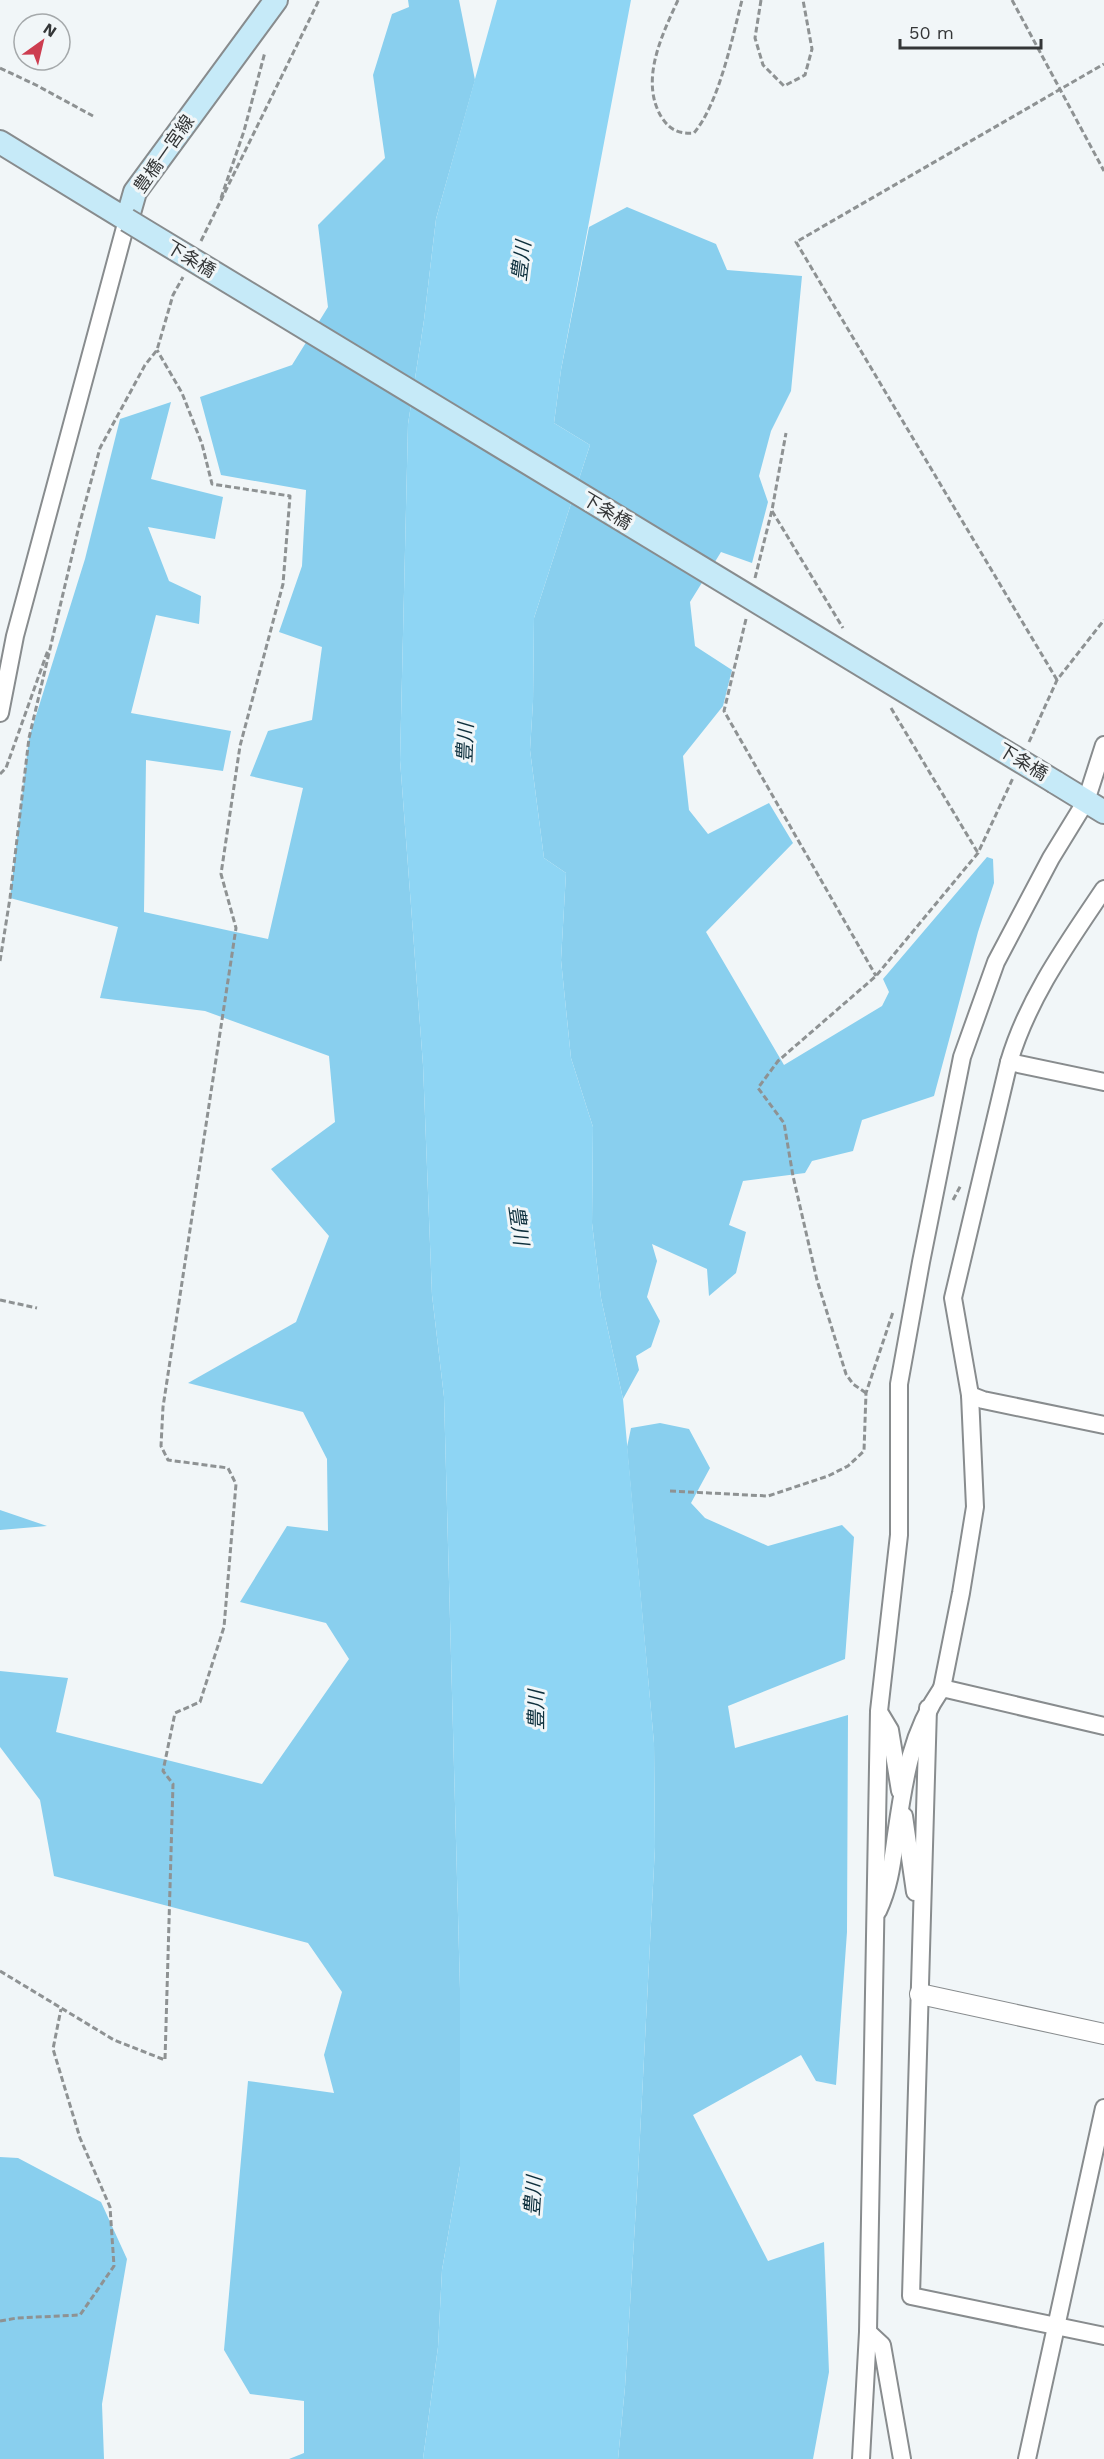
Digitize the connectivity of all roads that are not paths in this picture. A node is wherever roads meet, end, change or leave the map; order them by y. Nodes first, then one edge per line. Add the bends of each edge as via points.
1 (276, 0) edge
2 (0, 142) edge
3 (127, 220) junction
4 (0, 713) edge
5 (1104, 745) edge
6 (1095, 807) edge
7 (1104, 888) edge
8 (1009, 1062) junction
9 (1104, 1082) edge
10 (970, 1395) junction
11 (1104, 1425) edge
12 (942, 1688) junction
13 (928, 1708) junction
14 (879, 1711) junction
15 (1104, 1726) edge
16 (902, 1796) junction
17 (875, 1918) junction
18 (921, 1937) junction
19 (920, 1994) junction
20 (1104, 2034) edge
21 (1104, 2108) edge
22 (1055, 2325) junction
23 (868, 2331) junction
24 (1104, 2336) edge
25 (861, 2459) edge
26 (902, 2459) edge
27 (1027, 2459) edge

1 - 3 main road, 豊橋一宮線 via 135,192
2 - 3 main road
3 - 4 street via 15,636
3 - 6 main road, 下条橋, bridge
5 - 6 street
6 - 14 street via 1051,858 996,962 963,1057 899,1384 899,1535
7 - 8 street via 1049,971
8 - 9 street
8 - 10 street via 953,1298
10 - 11 street
10 - 12 street via 975,1507
12 - 13 street
12 - 15 street
13 - 16 street via 915,1737
13 - 18 street
14 - 16 street via 890,1730
14 - 17 street
16 - 17 street via 888,1889
16 - 18 street
17 - 23 street
18 - 19 street
19 - 20 street
19 - 22 street via 911,2296
21 - 22 street
22 - 24 street
22 - 27 street
23 - 25 street
23 - 26 street via 882,2345

